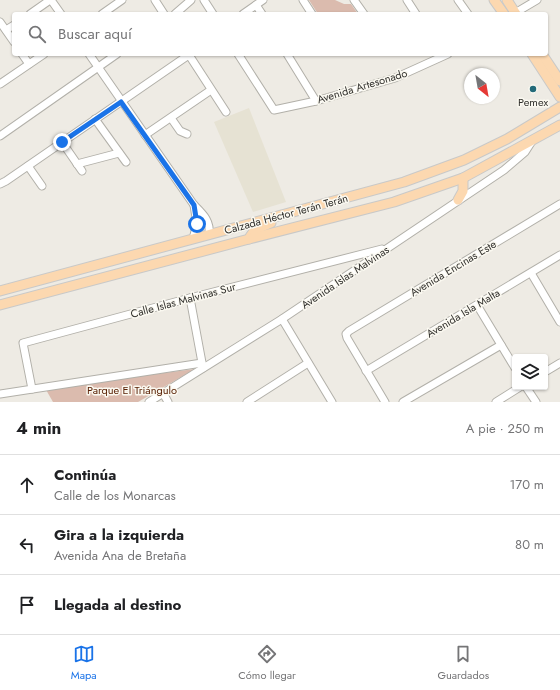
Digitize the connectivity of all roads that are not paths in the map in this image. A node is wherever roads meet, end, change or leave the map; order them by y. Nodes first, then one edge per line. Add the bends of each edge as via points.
1 (50, 0) edge
2 (122, 0) edge
3 (155, 0) edge
4 (191, 0) edge
5 (204, 0) edge
6 (263, 0) edge
7 (303, 0) edge
8 (354, 0) edge
9 (407, 0) edge
10 (458, 0) edge
11 (494, 0) edge
12 (507, 0) edge
13 (537, 0) edge
14 (256, 5) junction
15 (33, 12) edge
16 (59, 12) edge
17 (105, 12) edge
18 (163, 12) edge
19 (177, 12) edge
20 (212, 12) edge
21 (246, 12) edge
22 (261, 12) edge
23 (311, 12) edge
24 (363, 12) edge
25 (415, 12) edge
26 (467, 12) edge
27 (503, 12) edge
28 (515, 12) edge
29 (518, 12) edge
30 (0, 22) edge
31 (12, 26) edge
32 (6, 30) junction
33 (12, 39) edge
34 (23, 56) edge
35 (41, 56) edge
36 (90, 56) edge
37 (114, 56) edge
38 (186, 56) edge
39 (190, 56) edge
40 (239, 56) edge
41 (288, 56) edge
42 (443, 56) edge
43 (533, 56) edge
44 (543, 56) edge
45 (29, 64) junction
46 (98, 67) junction
47 (556, 74) edge
48 (560, 82) edge
49 (0, 84) edge
50 (211, 90) junction
51 (560, 97) edge
52 (316, 101) junction
53 (121, 102) junction
54 (560, 107) edge
55 (226, 112) dead end
56 (171, 118) junction
57 (95, 119) junction
58 (560, 125) edge
59 (555, 130) edge
60 (187, 134) dead end
61 (145, 135) junction
62 (0, 136) edge
63 (532, 141) junction
64 (62, 142) junction
65 (119, 153) junction
66 (126, 162) dead end
67 (77, 164) junction
68 (28, 166) junction
69 (82, 171) dead end
70 (463, 178) junction
71 (0, 184) edge
72 (42, 186) dead end
73 (458, 200) junction
74 (560, 204) edge
75 (194, 205) junction
76 (292, 212) junction
77 (209, 235) junction
78 (249, 239) junction
79 (193, 240) junction
80 (388, 248) junction
81 (560, 255) edge
82 (166, 261) junction
83 (530, 273) junction
84 (0, 291) edge
85 (190, 298) junction
86 (0, 305) edge
87 (477, 305) junction
88 (557, 310) edge
89 (282, 319) junction
90 (560, 322) edge
91 (501, 345) junction
92 (308, 363) junction
93 (512, 363) edge
94 (560, 363) edge
95 (203, 366) junction
96 (548, 370) edge
97 (366, 371) junction
98 (32, 389) junction
99 (515, 390) edge
100 (528, 390) edge
101 (163, 393) junction
102 (0, 394) edge
103 (149, 402) edge
104 (168, 402) edge
105 (247, 402) edge
106 (332, 402) edge
107 (385, 402) edge
108 (403, 402) edge
109 (496, 402) edge
110 (536, 402) edge

1 - 15 street
1 - 16 street
2 - 17 street
3 - 18 street
4 - 19 street
5 - 20 street
6 - 14 street
7 - 23 street
8 - 24 street
9 - 25 street
10 - 26 street
11 - 27 main road
12 - 28 main road
13 - 29 street
14 - 21 street
14 - 22 street
30 - 32 street
31 - 32 street
32 - 33 street
34 - 45 street
35 - 45 street
36 - 46 street
37 - 46 street
38 - 53 street
39 - 50 street
40 - 52 street, Avenida Artesonado via 274,110
41 - 52 street
42 - 52 street, Avenida Artesonado via 395,78
43 - 51 main road
44 - 47 main road
45 - 49 street
46 - 53 street
46 - 62 street
47 - 48 main road
50 - 55 street
50 - 56 street
53 - 57 street
53 - 61 street
54 - 76 main road, Calzada Héctor Terán Terán via 507,139 464,160 404,182
56 - 60 street via 180,131
56 - 61 street
57 - 64 street
57 - 65 street
58 - 59 main road, Calzada Héctor Terán Terán
59 - 63 main road, Calzada Héctor Terán Terán
61 - 75 street
63 - 70 main road, Calzada Héctor Terán Terán
63 - 73 street, Avenida Islas Malvinas via 525,152 504,170
64 - 67 street
64 - 68 street
65 - 66 street
65 - 67 street
67 - 69 street
68 - 71 street
68 - 72 street
70 - 73 main road via 463,191
70 - 78 main road, Calzada Héctor Terán Terán via 394,202
73 - 80 street, Avenida Islas Malvinas
74 - 97 street, Avenida Encinas Este via 349,331 346,334 347,338
75 - 77 street via 206,218 210,229
75 - 79 street via 197,224
76 - 77 main road, Calzada Héctor Terán Terán
76 - 78 main road via 256,229
77 - 79 main road, Calzada Héctor Terán Terán
77 - 82 main road via 202,245 178,253
78 - 82 main road, Calzada Héctor Terán Terán
79 - 84 main road, Calzada Héctor Terán Terán
80 - 85 street, Calle Islas Malvinas Sur
80 - 89 street, Avenida Islas Malvinas
81 - 83 street, Avenida Isla Malta
82 - 86 main road, Calzada Héctor Terán Terán
83 - 87 street, Avenida Isla Malta
83 - 88 street
85 - 95 street
85 - 98 street, Calle Islas Malvinas Sur via 23,343
87 - 91 street
87 - 97 street, Avenida Isla Malta
88 - 90 street
89 - 92 street
89 - 95 street, Avenida Islas Malvinas
91 - 93 street
91 - 108 street
92 - 105 street
92 - 106 street
94 - 96 street
95 - 98 street
95 - 101 street, Avenida Islas Malvinas
97 - 107 street
98 - 102 street
99 - 109 street
100 - 110 street
101 - 103 street, Avenida Islas Malvinas
101 - 104 street

